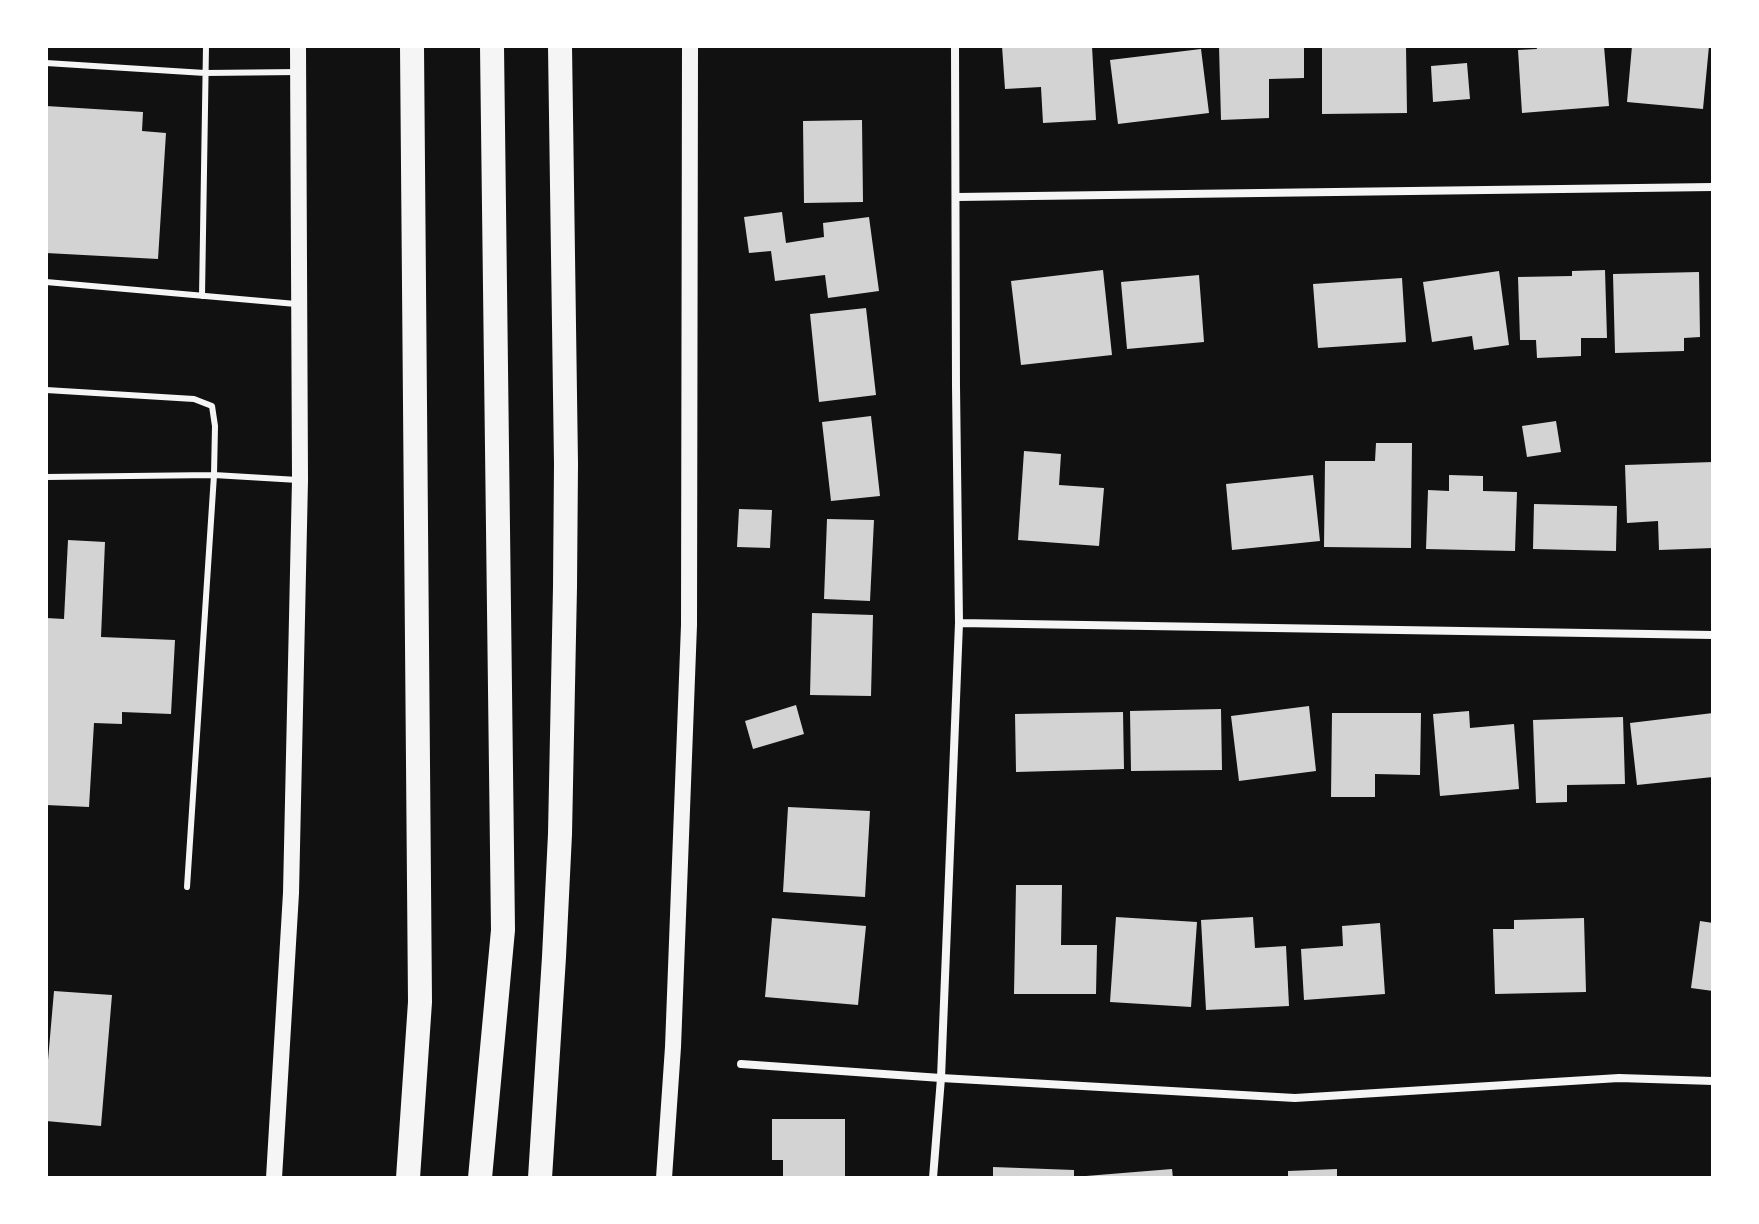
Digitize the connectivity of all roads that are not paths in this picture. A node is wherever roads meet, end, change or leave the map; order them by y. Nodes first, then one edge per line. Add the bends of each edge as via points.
1 (206, 46) edge
2 (298, 46) edge
3 (412, 46) edge
4 (492, 46) edge
5 (560, 46) edge
6 (690, 46) edge
7 (955, 46) edge
8 (46, 63) edge
9 (299, 72) junction
10 (205, 73) junction
11 (1713, 187) edge
12 (957, 197) junction
13 (46, 282) edge
14 (202, 296) junction
15 (299, 305) junction
16 (47, 390) edge
17 (214, 475) junction
18 (46, 477) edge
19 (300, 480) junction
20 (959, 623) junction
21 (1713, 635) edge
22 (187, 887) dead end
23 (741, 1064) dead end
24 (941, 1078) junction
25 (1713, 1081) edge
26 (274, 1178) edge
27 (408, 1178) edge
28 (480, 1178) edge
29 (540, 1178) edge
30 (664, 1178) edge
31 (933, 1178) edge

1 - 10 lane
2 - 9 main road
3 - 27 highway via 420,1002
4 - 28 highway via 503,930
5 - 29 highway via 565,587 556,927
6 - 30 main road via 689,625
7 - 12 street
8 - 10 lane
9 - 10 lane
9 - 15 main road
10 - 14 lane
11 - 12 street
12 - 20 street
13 - 14 lane
14 - 15 lane
15 - 19 main road
16 - 17 lane via 194,399 212,406
17 - 18 lane
17 - 19 lane
17 - 22 lane
19 - 26 main road via 291,893
20 - 21 street
20 - 24 street
23 - 24 street
24 - 25 street via 1295,1098 1619,1078
24 - 31 street

